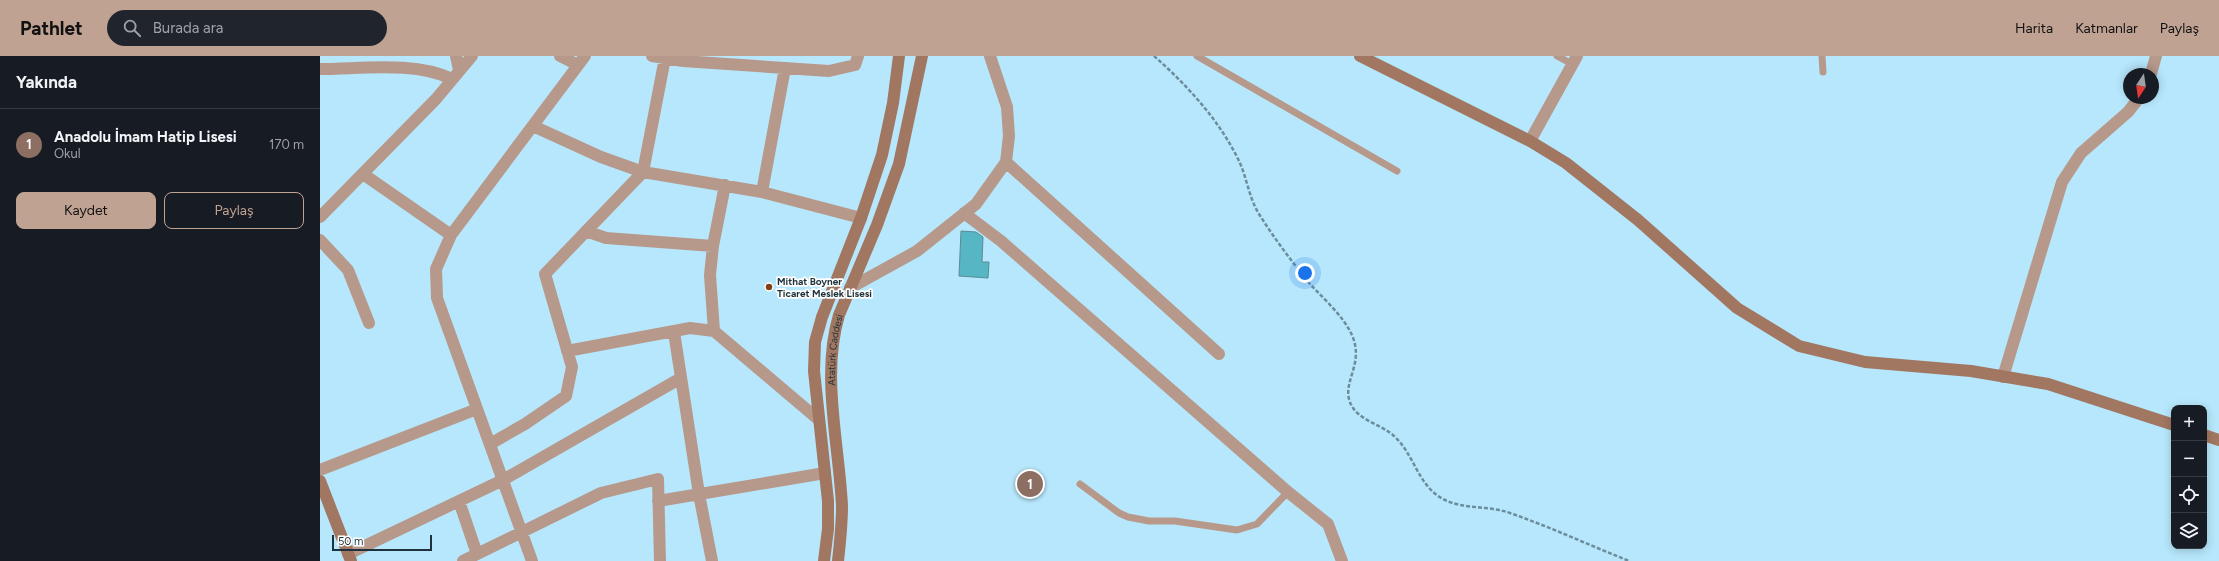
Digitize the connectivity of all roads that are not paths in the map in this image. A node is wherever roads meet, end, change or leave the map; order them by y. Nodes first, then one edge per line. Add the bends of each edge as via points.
1 (456, 56) edge
2 (472, 56) edge
3 (560, 56) edge
4 (652, 56) edge
5 (858, 56) edge
6 (899, 56) edge
7 (922, 56) edge
8 (990, 56) edge
9 (1197, 56) edge
10 (1360, 56) edge
11 (1557, 56) edge
12 (1822, 56) edge
13 (2156, 56) edge
14 (665, 58) junction
15 (582, 60) edge
16 (1574, 60) edge
17 (785, 68) junction
18 (2153, 68) edge
19 (320, 69) edge
20 (1823, 72) dead end
21 (456, 74) junction
22 (2134, 104) edge
23 (533, 126) junction
24 (1530, 141) junction
25 (1006, 162) junction
26 (643, 172) junction
27 (1397, 172) dead end
28 (363, 174) junction
29 (725, 185) junction
30 (762, 192) junction
31 (964, 213) junction
32 (320, 217) edge
33 (861, 218) junction
34 (586, 231) junction
35 (451, 235) junction
36 (320, 240) edge
37 (713, 246) junction
38 (850, 288) junction
39 (369, 323) dead end
40 (714, 331) junction
41 (674, 332) junction
42 (567, 351) junction
43 (1219, 354) dead end
44 (2004, 377) junction
45 (681, 378) junction
46 (477, 409) junction
47 (819, 420) junction
48 (2171, 424) edge
49 (2207, 436) edge
50 (2219, 440) edge
51 (490, 444) junction
52 (320, 470) edge
53 (825, 473) junction
54 (503, 480) junction
55 (320, 481) edge
56 (1080, 484) dead end
57 (1288, 492) junction
58 (699, 494) junction
59 (459, 501) junction
60 (658, 501) junction
61 (522, 531) junction
62 (477, 554) junction
63 (349, 558) edge
64 (463, 561) edge
65 (532, 561) edge
66 (660, 561) edge
67 (712, 561) edge
68 (824, 561) edge
69 (838, 561) edge
70 (1342, 561) edge

1 - 21 street
2 - 21 street
3 - 15 street
4 - 14 street
5 - 17 street via 855,65 829,71
6 - 33 main road, Atatürk Caddesi via 884,149
7 - 38 main road, Atatürk Caddesi via 899,164 887,200
8 - 25 street via 1007,107 1009,136
9 - 27 lane
10 - 24 main road
11 - 16 lane
12 - 20 lane
13 - 18 street
14 - 17 street
14 - 26 street
15 - 23 street
16 - 24 street
17 - 30 street
19 - 21 street via 415,68
21 - 28 street
22 - 44 street via 2081,153 2062,182
23 - 26 street via 601,157
23 - 35 street
24 - 44 main road via 1566,162 1638,220 1737,308 1799,346 1865,362 1971,371
25 - 31 street via 976,204
25 - 43 street
26 - 29 street
26 - 34 street
28 - 32 street
28 - 35 street
29 - 30 street
29 - 37 street
30 - 33 street
31 - 38 street via 917,251
31 - 57 street via 1001,241
33 - 47 main road, Atatürk Caddesi via 817,331 814,356
34 - 37 street via 606,238
34 - 42 street via 545,274
35 - 46 street via 436,270 437,298
36 - 39 street via 348,270
37 - 40 street via 710,275
38 - 69 main road, Atatürk Caddesi via 839,315 831,349 842,507
40 - 41 street via 690,328
40 - 47 street
41 - 42 street
41 - 45 street
42 - 51 street via 572,367 566,396
44 - 48 main road via 2048,384
45 - 54 street
45 - 58 street
46 - 51 street
46 - 52 street
47 - 53 main road, Atatürk Caddesi
49 - 50 main road
51 - 54 street
53 - 58 street
53 - 68 main road, Atatürk Caddesi via 828,529
54 - 59 street
54 - 61 street
55 - 63 main road
56 - 57 lane via 1128,517 1237,530 1257,524
57 - 70 street via 1328,524
58 - 60 street
58 - 67 street
59 - 62 street
59 - 63 street
60 - 61 street via 658,479 601,493
60 - 66 street
61 - 62 street
61 - 65 street
62 - 64 street

